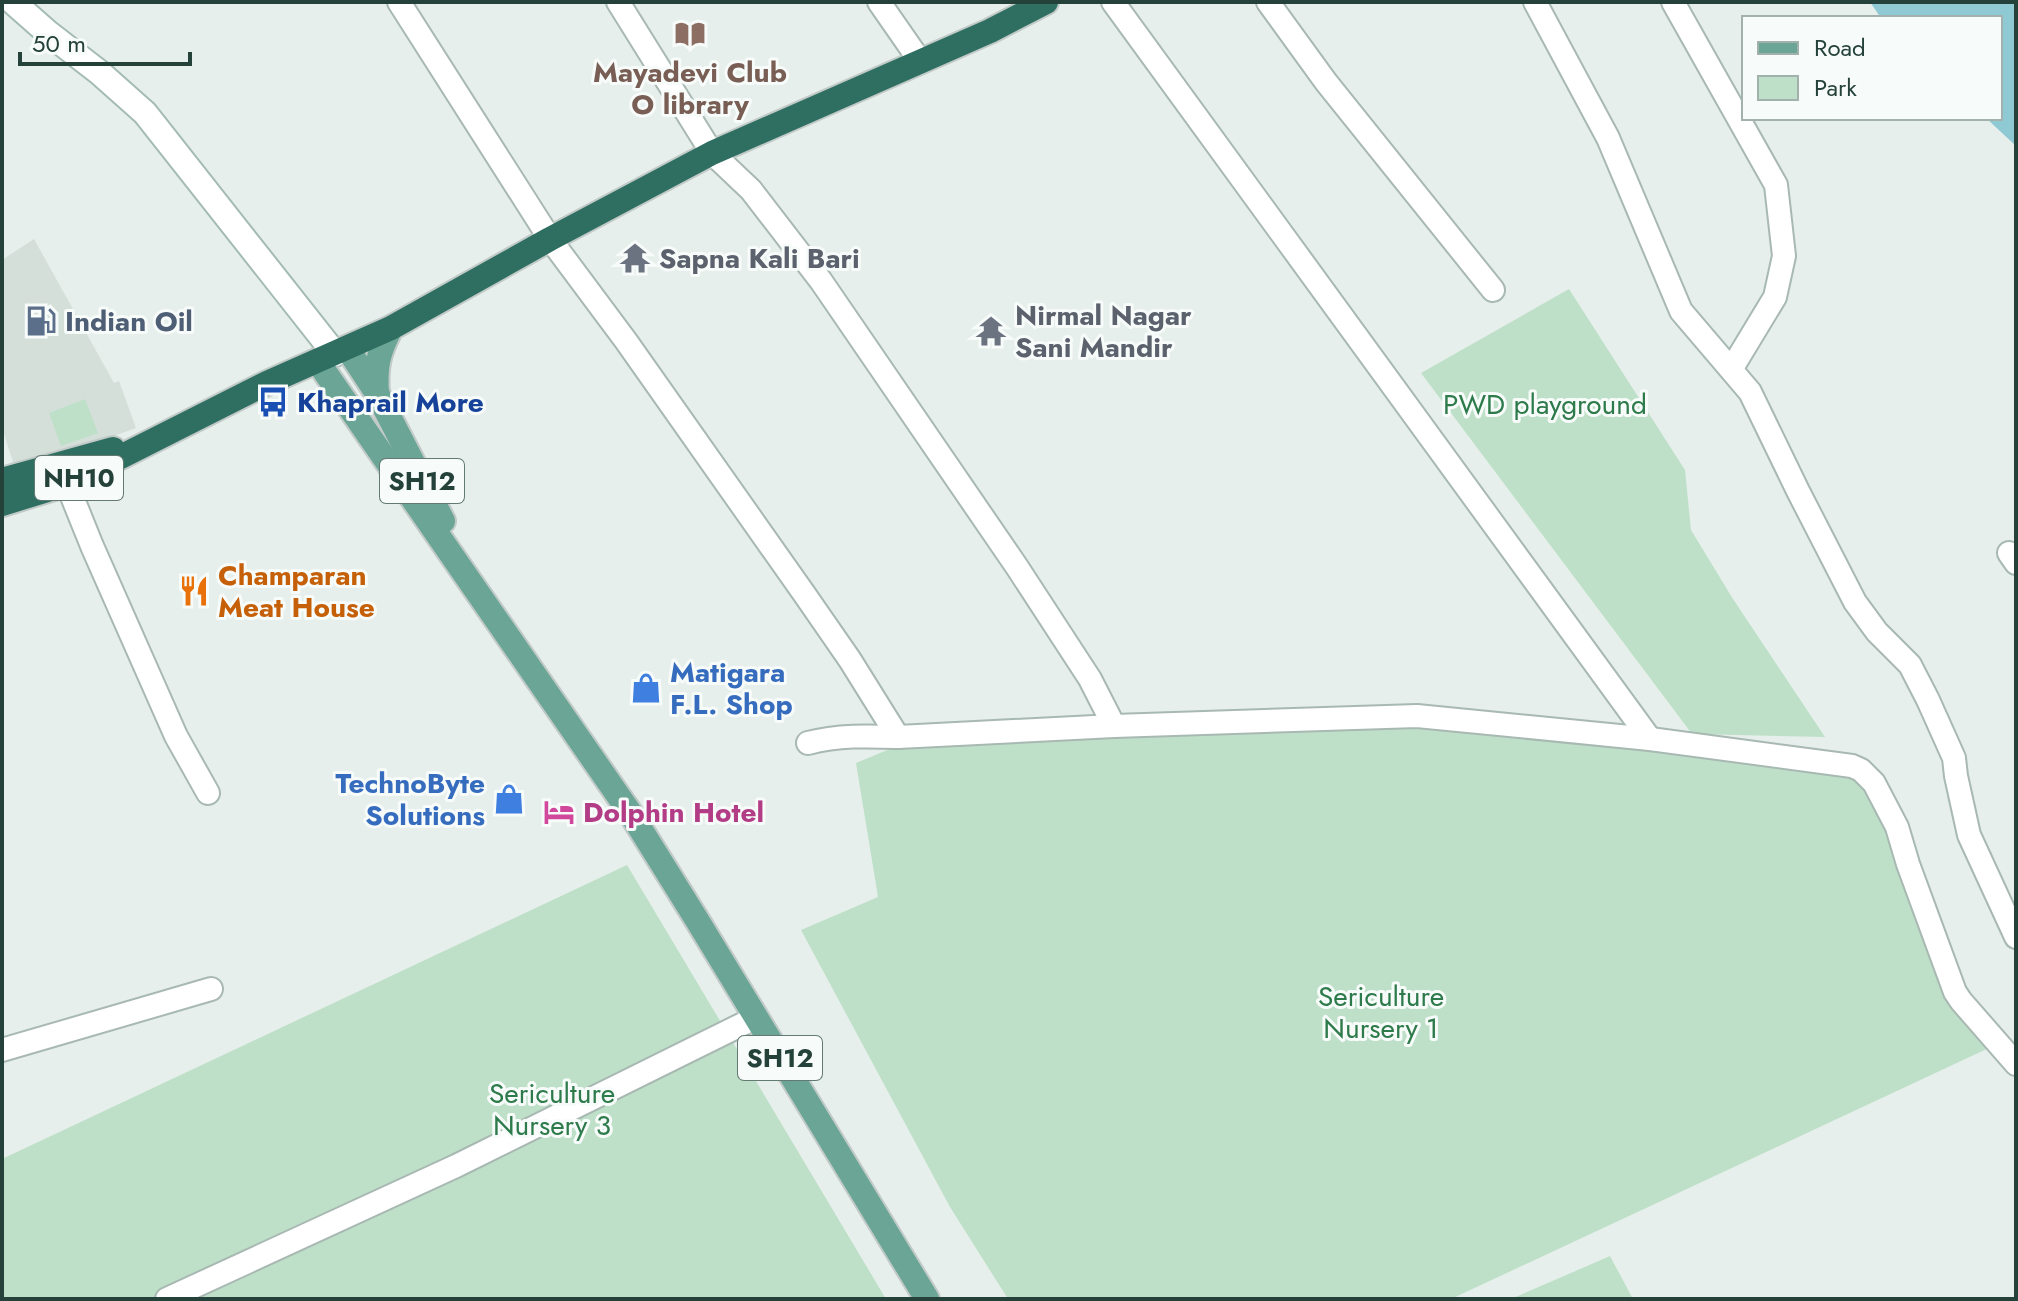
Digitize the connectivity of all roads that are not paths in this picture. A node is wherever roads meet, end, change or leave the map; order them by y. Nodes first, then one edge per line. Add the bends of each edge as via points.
1 (13, 2) edge
2 (399, 2) edge
3 (618, 2) edge
4 (879, 2) edge
5 (1046, 2) edge
6 (1113, 2) edge
7 (1268, 2) edge
8 (1535, 2) edge
9 (1673, 2) edge
10 (920, 61) junction
11 (712, 153) junction
12 (550, 239) junction
13 (1493, 290) dead end
14 (391, 328) junction
15 (334, 355) junction
16 (1732, 368) junction
17 (378, 395) junction
18 (151, 442) junction
19 (2, 480) edge
20 (67, 484) junction
21 (2, 504) edge
22 (493, 616) junction
23 (1114, 726) junction
24 (898, 737) junction
25 (1650, 739) junction
26 (808, 743) dead end
27 (208, 793) dead end
28 (2016, 937) edge
29 (211, 989) dead end
30 (755, 1018) junction
31 (2, 1050) edge
32 (2016, 1064) edge
33 (167, 1299) edge
34 (927, 1299) edge

1 - 15 street via 145,113
2 - 12 street
3 - 11 street
4 - 10 street
5 - 10 highway, NH10
6 - 25 street
7 - 13 street
8 - 16 street via 1608,138 1681,311
9 - 16 street via 1776,185 1784,256 1775,297
10 - 11 highway, NH10
11 - 12 highway, NH10
11 - 23 street via 751,190 821,281 1017,567
12 - 14 highway, NH10
12 - 24 street via 823,621
14 - 15 highway, NH10
14 - 17 main road via 376,366
15 - 17 main road, SH12
15 - 18 highway, NH10
15 - 22 main road, SH12
16 - 28 street via 1750,392 1855,602 1910,665 1928,700 1954,758 1969,835
17 - 22 main road, SH12
18 - 19 highway
18 - 20 highway, NH10
20 - 21 highway, NH10
20 - 27 street via 176,736
22 - 30 main road, SH12 via 633,817
23 - 24 street
23 - 25 street via 1417,716
24 - 26 street
25 - 32 street via 1840,763 1868,775 1897,827 1955,992
29 - 31 street
30 - 33 street via 456,1166
30 - 34 main road, SH12

